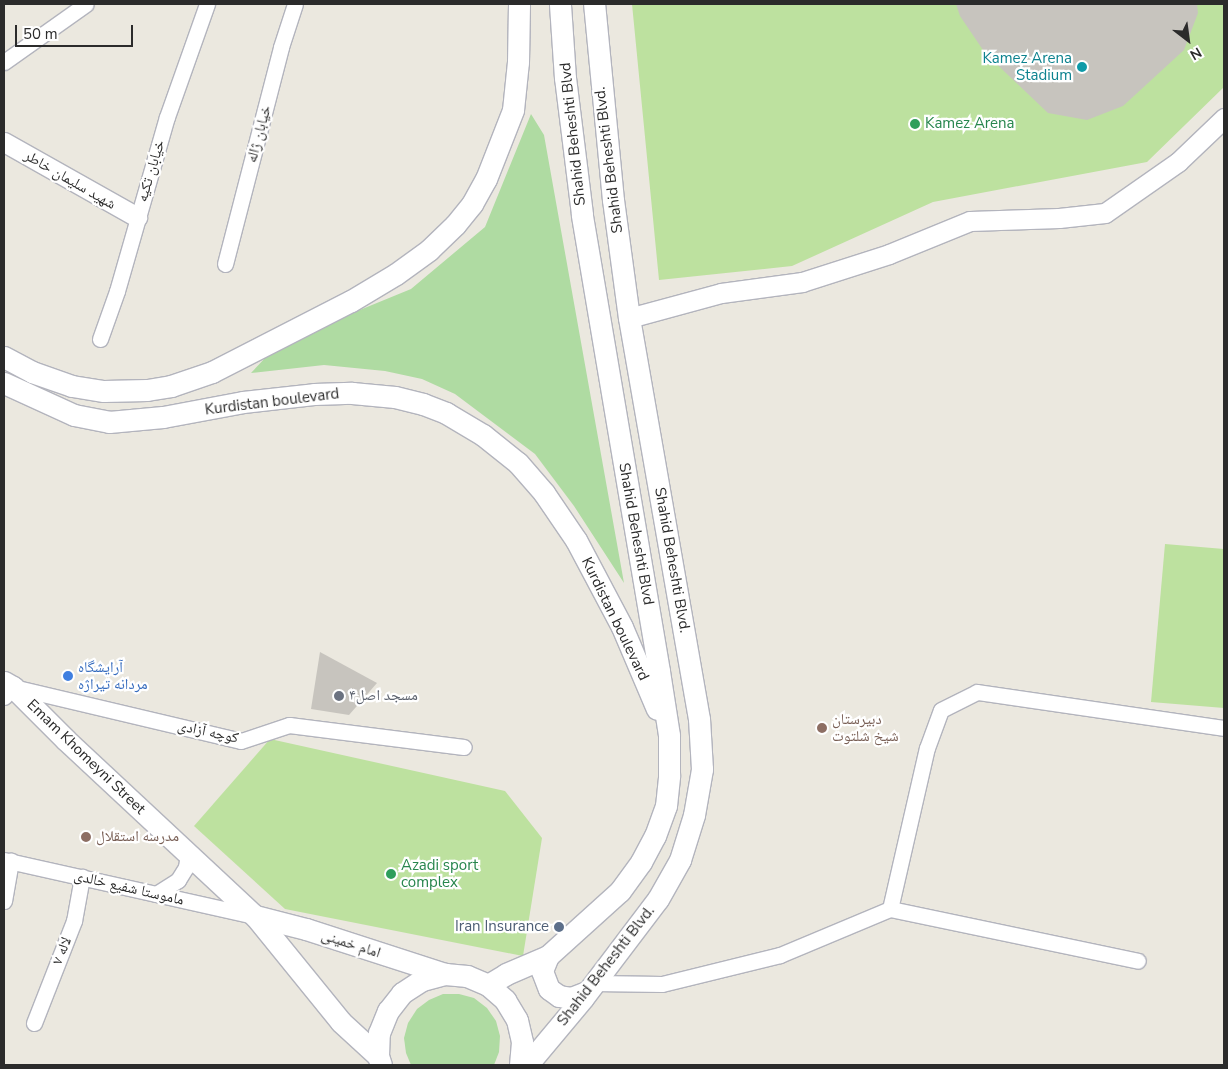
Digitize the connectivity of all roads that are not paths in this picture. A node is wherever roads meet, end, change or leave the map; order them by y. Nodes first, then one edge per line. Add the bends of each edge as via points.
1 (86, 4) edge
2 (207, 4) edge
3 (295, 4) edge
4 (519, 4) edge
5 (560, 4) edge
6 (594, 4) edge
7 (4, 62) edge
8 (1224, 118) edge
9 (4, 142) edge
10 (137, 217) junction
11 (225, 264) dead end
12 (629, 318) junction
13 (100, 339) dead end
14 (4, 357) edge
15 (4, 382) edge
16 (7, 688) edge
17 (1224, 728) edge
18 (668, 735) junction
19 (464, 747) dead end
20 (188, 854) junction
21 (7, 861) edge
22 (82, 877) junction
23 (156, 894) junction
24 (4, 901) edge
25 (890, 908) junction
26 (255, 916) junction
27 (548, 956) junction
28 (1138, 961) dead end
29 (445, 974) junction
30 (488, 985) junction
31 (590, 988) junction
32 (34, 1023) dead end
33 (380, 1061) edge
34 (520, 1065) edge
35 (527, 1065) edge

1 - 7 street
2 - 10 street, خیابان تکیه via 167,117
3 - 11 street, خیابان ژاله
4 - 14 main road via 513,110 486,179 455,225 429,250 396,274 351,301 212,372 171,386 104,391 72,386 32,372
5 - 18 main road, Shahid Beheshti Blvd via 565,78 582,214
6 - 12 main road, Shahid Beheshti Blvd. via 611,182
8 - 12 street via 1178,162 1105,213 970,222 889,254 802,282 721,293
9 - 10 street, شهید سلیمان خاطر
10 - 13 street, خیابان تکیه
12 - 31 main road, Shahid Beheshti Blvd. via 690,663 699,719 702,769 694,816 680,860 658,899
15 - 18 main road, Kurdistan boulevard via 74,415 109,422 163,417 243,402 352,393 394,397 423,404 453,417 483,435 518,463 544,493 576,540 622,627
16 - 19 street, کوچه آزادی via 241,741 289,725
16 - 20 main road, Emam Khomeyni Street
17 - 25 street via 977,692 941,710 927,748
18 - 27 main road, Shahid Beheshti Blvd via 666,806 641,862 620,891
20 - 23 street via 186,867 178,880
20 - 26 main road, Emam Khomeyni Street
21 - 22 street, ماموستا شفیع خالدی
21 - 24 street
22 - 23 street, ماموستا شفیع خالدی
22 - 32 street, لاله ۷ via 74,921
23 - 26 street, ماموستا شفیع خالدی
25 - 28 street
25 - 31 street via 780,954 662,984
26 - 29 main road, امام خمینی
26 - 33 main road, Emam Khomeyni Street via 341,1022
27 - 30 main road, Shahid Beheshti Blvd
27 - 31 main road via 542,971 548,989 559,996 571,998
29 - 30 main road via 467,976
29 - 33 main road via 422,980 402,992 392,1005 379,1033
30 - 34 main road via 505,1000 517,1020 522,1042
31 - 35 main road, Shahid Beheshti Blvd.

